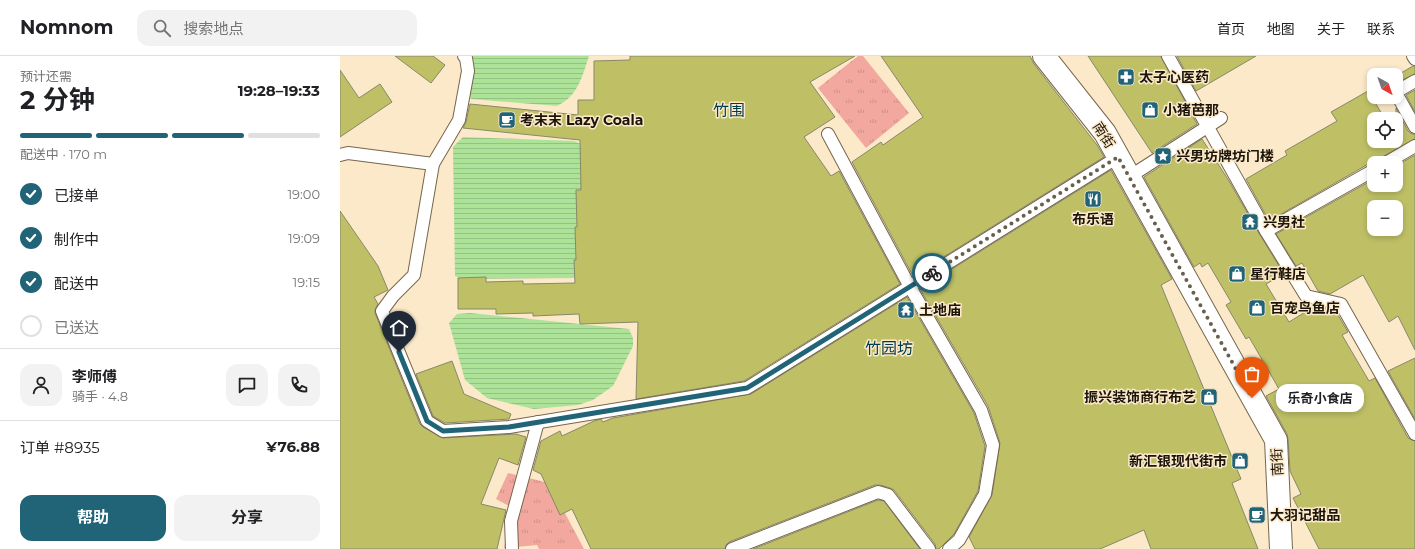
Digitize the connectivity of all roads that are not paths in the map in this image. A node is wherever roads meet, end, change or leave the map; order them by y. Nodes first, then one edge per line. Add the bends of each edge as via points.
1 (464, 56) edge
2 (1044, 56) edge
3 (1168, 56) edge
4 (1413, 56) edge
5 (1415, 59) edge
6 (1415, 81) edge
7 (1403, 89) edge
8 (1402, 104) edge
9 (1221, 118) dead end
10 (1207, 126) junction
11 (1415, 127) edge
12 (828, 134) dead end
13 (1415, 146) edge
14 (340, 155) edge
15 (1398, 156) edge
16 (1118, 157) junction
17 (433, 164) junction
18 (1367, 174) edge
19 (1129, 176) junction
20 (1266, 231) junction
21 (910, 286) junction
22 (538, 422) junction
23 (1415, 434) edge
24 (512, 549) edge
25 (732, 549) edge
26 (929, 549) edge
27 (949, 549) edge
28 (1281, 549) edge

1 - 17 lane via 468,71 459,120
2 - 16 street, 南街 via 1105,133
3 - 10 lane
4 - 5 lane
6 - 7 lane
8 - 11 lane
9 - 10 lane
10 - 19 lane
10 - 20 lane
12 - 21 lane
13 - 15 lane
14 - 17 lane via 348,153
16 - 19 street, 南街
16 - 21 lane
17 - 22 lane via 414,275 382,311 427,421 443,431 509,427
18 - 20 lane
19 - 28 street, 南街 via 1276,440
20 - 23 lane via 1306,296 1341,304
21 - 22 lane via 747,388
21 - 27 lane via 980,410 993,445 985,494 958,540
22 - 24 lane via 511,521
25 - 26 lane via 878,492 888,495

